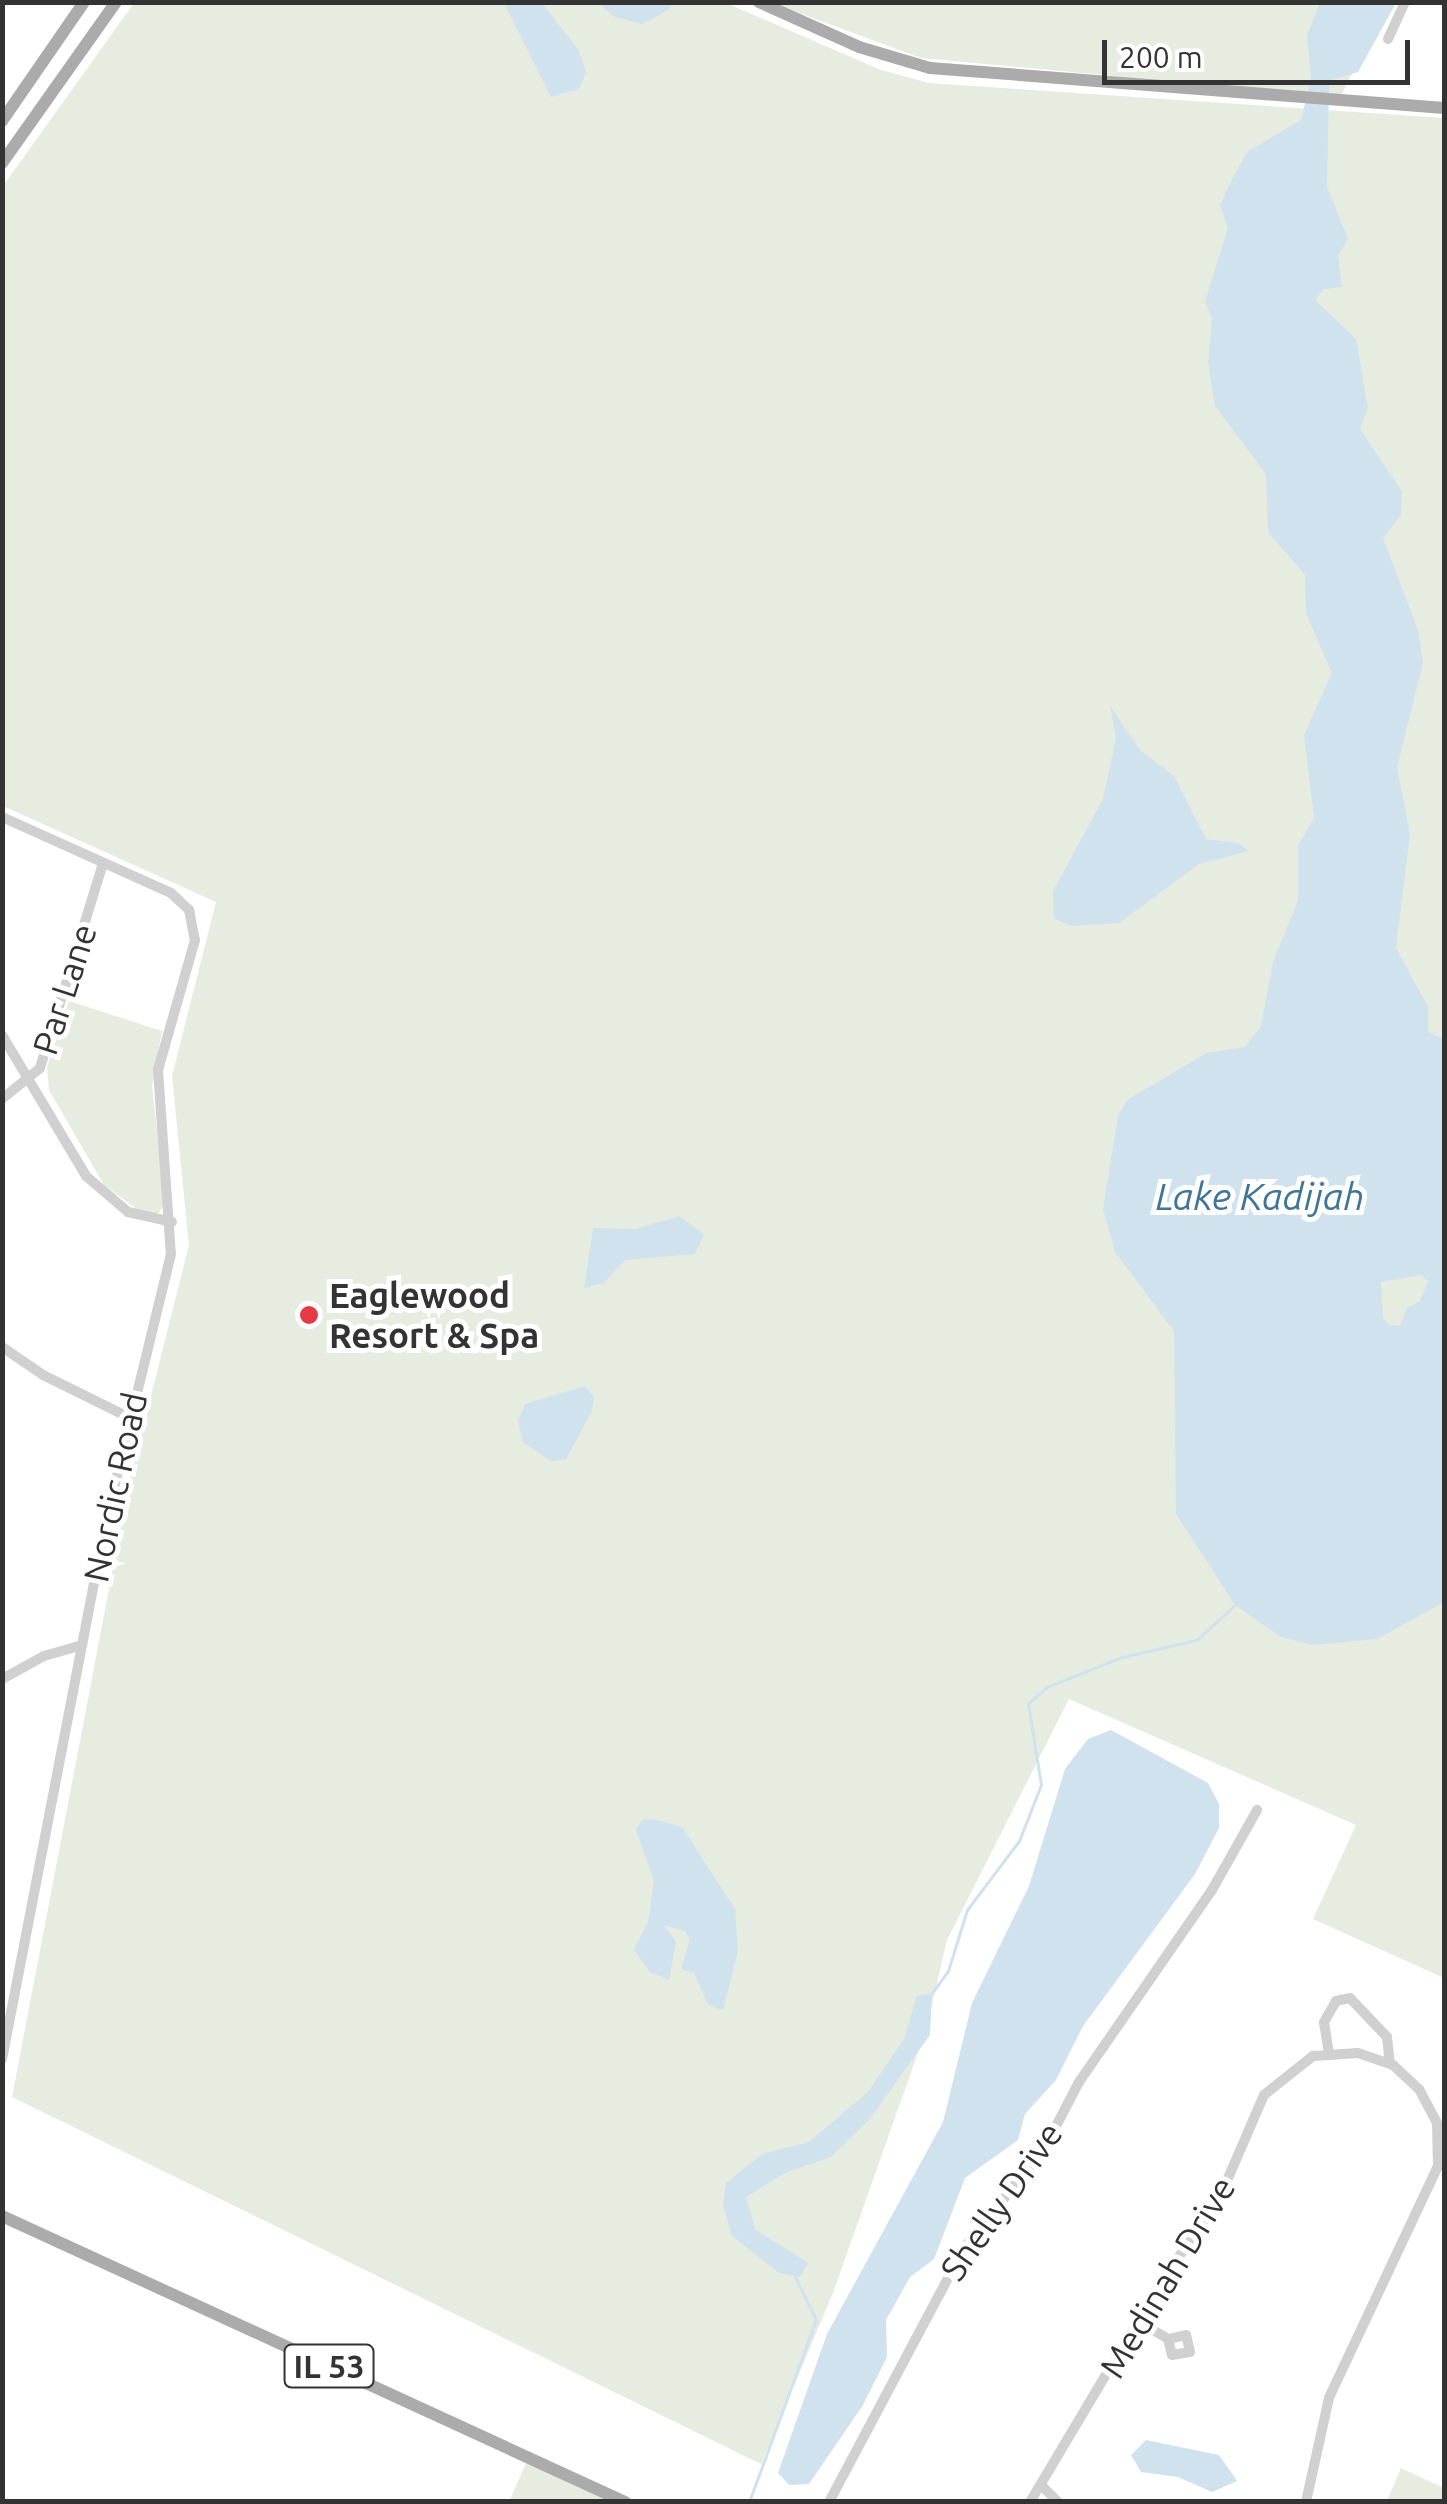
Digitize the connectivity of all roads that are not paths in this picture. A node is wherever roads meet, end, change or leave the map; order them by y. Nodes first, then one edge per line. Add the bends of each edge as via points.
1 (84, 2) edge
2 (116, 2) edge
3 (759, 2) edge
4 (1405, 2) edge
5 (1388, 38) dead end
6 (1444, 108) edge
7 (2, 120) edge
8 (2, 163) edge
9 (2, 818) edge
10 (104, 863) junction
11 (2, 1034) edge
12 (34, 1078) junction
13 (2, 1099) edge
14 (172, 1222) junction
15 (2, 1347) edge
16 (128, 1416) junction
17 (82, 1645) junction
18 (2, 1679) edge
19 (1257, 1810) dead end
20 (5, 2011) edge
21 (1329, 2054) junction
22 (2, 2059) edge
23 (1390, 2064) junction
24 (1440, 2122) edge
25 (2, 2216) edge
26 (1139, 2322) junction
27 (1168, 2339) dead end
28 (1042, 2486) junction
29 (625, 2502) edge
30 (829, 2502) edge
31 (1030, 2502) edge
32 (1058, 2502) edge
33 (1306, 2502) edge

1 - 7 main road
2 - 8 main road
3 - 6 main road via 859,47 926,67
4 - 5 street
9 - 10 street
10 - 12 street, Par Lane
10 - 14 street, Nordic Road via 171,892 192,918 192,955 158,1070
11 - 12 street
12 - 13 street, Par Lane
12 - 14 street via 74,1160 99,1190 142,1218
14 - 16 street, Nordic Road via 168,1270
15 - 16 street via 44,1376
16 - 17 street, Nordic Road
17 - 18 street
17 - 20 street, Nordic Road
19 - 30 street, Shelly Drive via 1212,1890 1079,2082 1044,2150 964,2248
20 - 22 street, Nordic Road
21 - 23 street via 1358,2053
21 - 23 street via 1324,2022 1336,2001 1350,1998 1388,2037
21 - 26 street, Medinah Drive via 1306,2060 1264,2095 1219,2200
23 - 24 street via 1419,2089
24 - 33 street via 1431,2187 1329,2398
25 - 29 main road, IL 53
26 - 27 street
26 - 28 street, Medinah Drive
28 - 31 street, Medinah Drive
28 - 32 street

